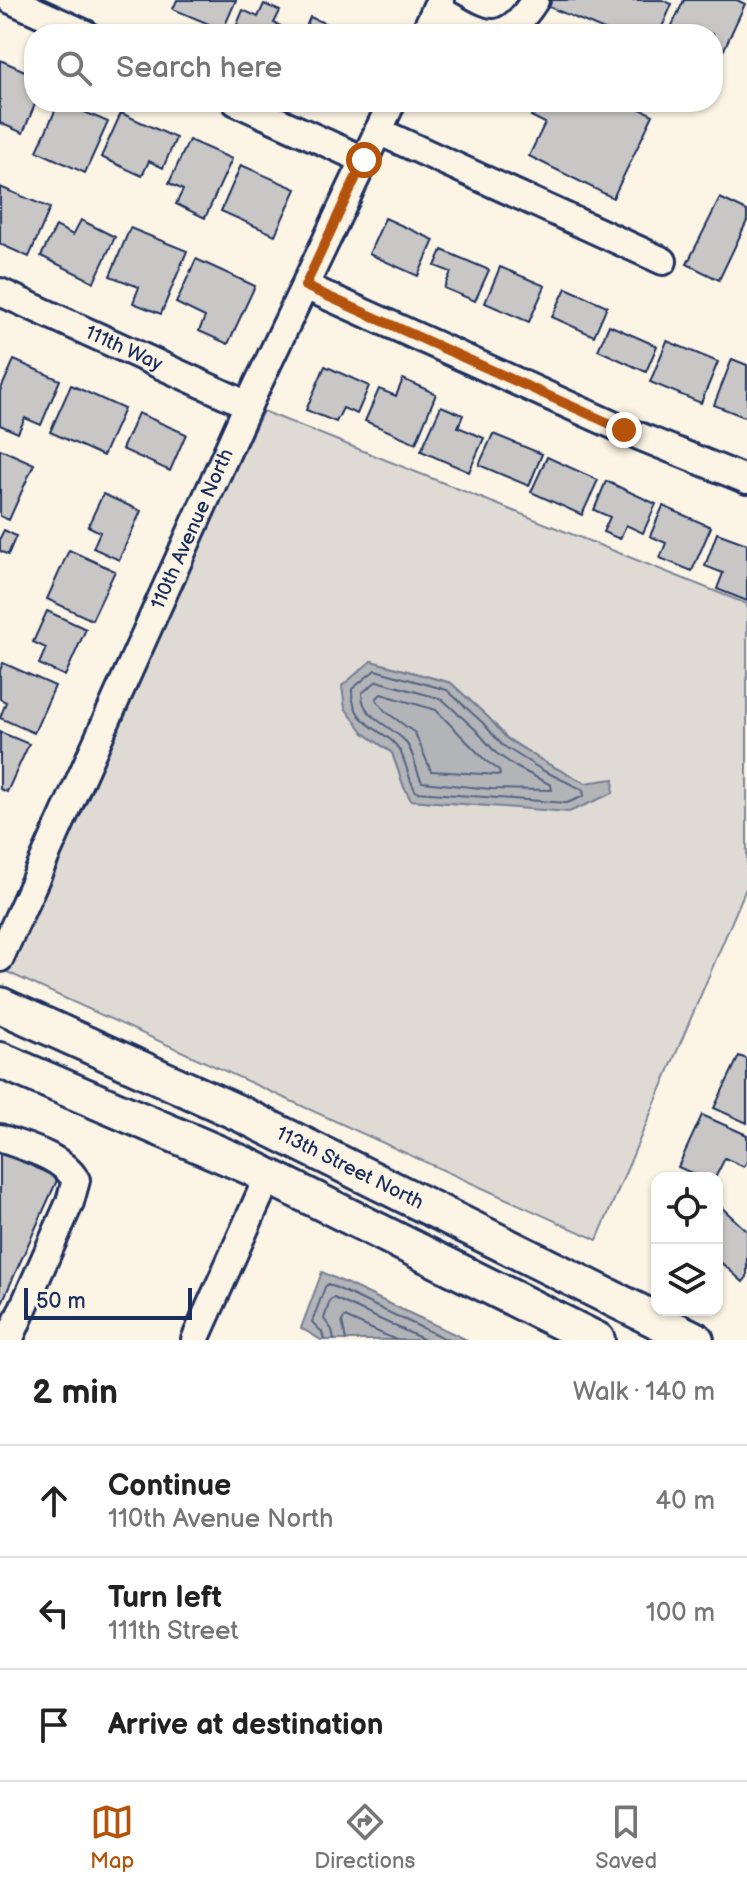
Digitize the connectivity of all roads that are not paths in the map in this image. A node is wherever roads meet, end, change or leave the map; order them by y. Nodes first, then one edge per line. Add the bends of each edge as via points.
1 (11, 0) edge
2 (535, 0) edge
3 (438, 4) edge
4 (64, 24) edge
5 (429, 24) edge
6 (466, 24) edge
7 (516, 24) edge
8 (258, 112) edge
9 (387, 112) edge
10 (378, 131) junction
11 (364, 160) junction
12 (663, 261) dead end
13 (305, 286) junction
14 (0, 292) edge
15 (248, 405) junction
16 (747, 480) edge
17 (0, 958) edge
18 (0, 1005) edge
19 (0, 1060) edge
20 (0, 1138) edge
21 (268, 1177) junction
22 (9, 1340) edge
23 (195, 1340) edge
24 (597, 1340) edge
25 (696, 1340) edge

1 - 4 street
2 - 7 street
3 - 5 street
3 - 6 street
8 - 11 street
9 - 10 street, 110th Avenue North
10 - 11 street, 110th Avenue North
10 - 12 street
11 - 13 street, 110th Avenue North
13 - 15 street, 110th Avenue North
13 - 16 street
14 - 15 street, 111th Way
15 - 17 street, 110th Avenue North
18 - 25 main road, 113th Street North via 243,1115
19 - 21 main road
20 - 22 street via 50,1157 76,1180
21 - 23 street
21 - 24 main road

